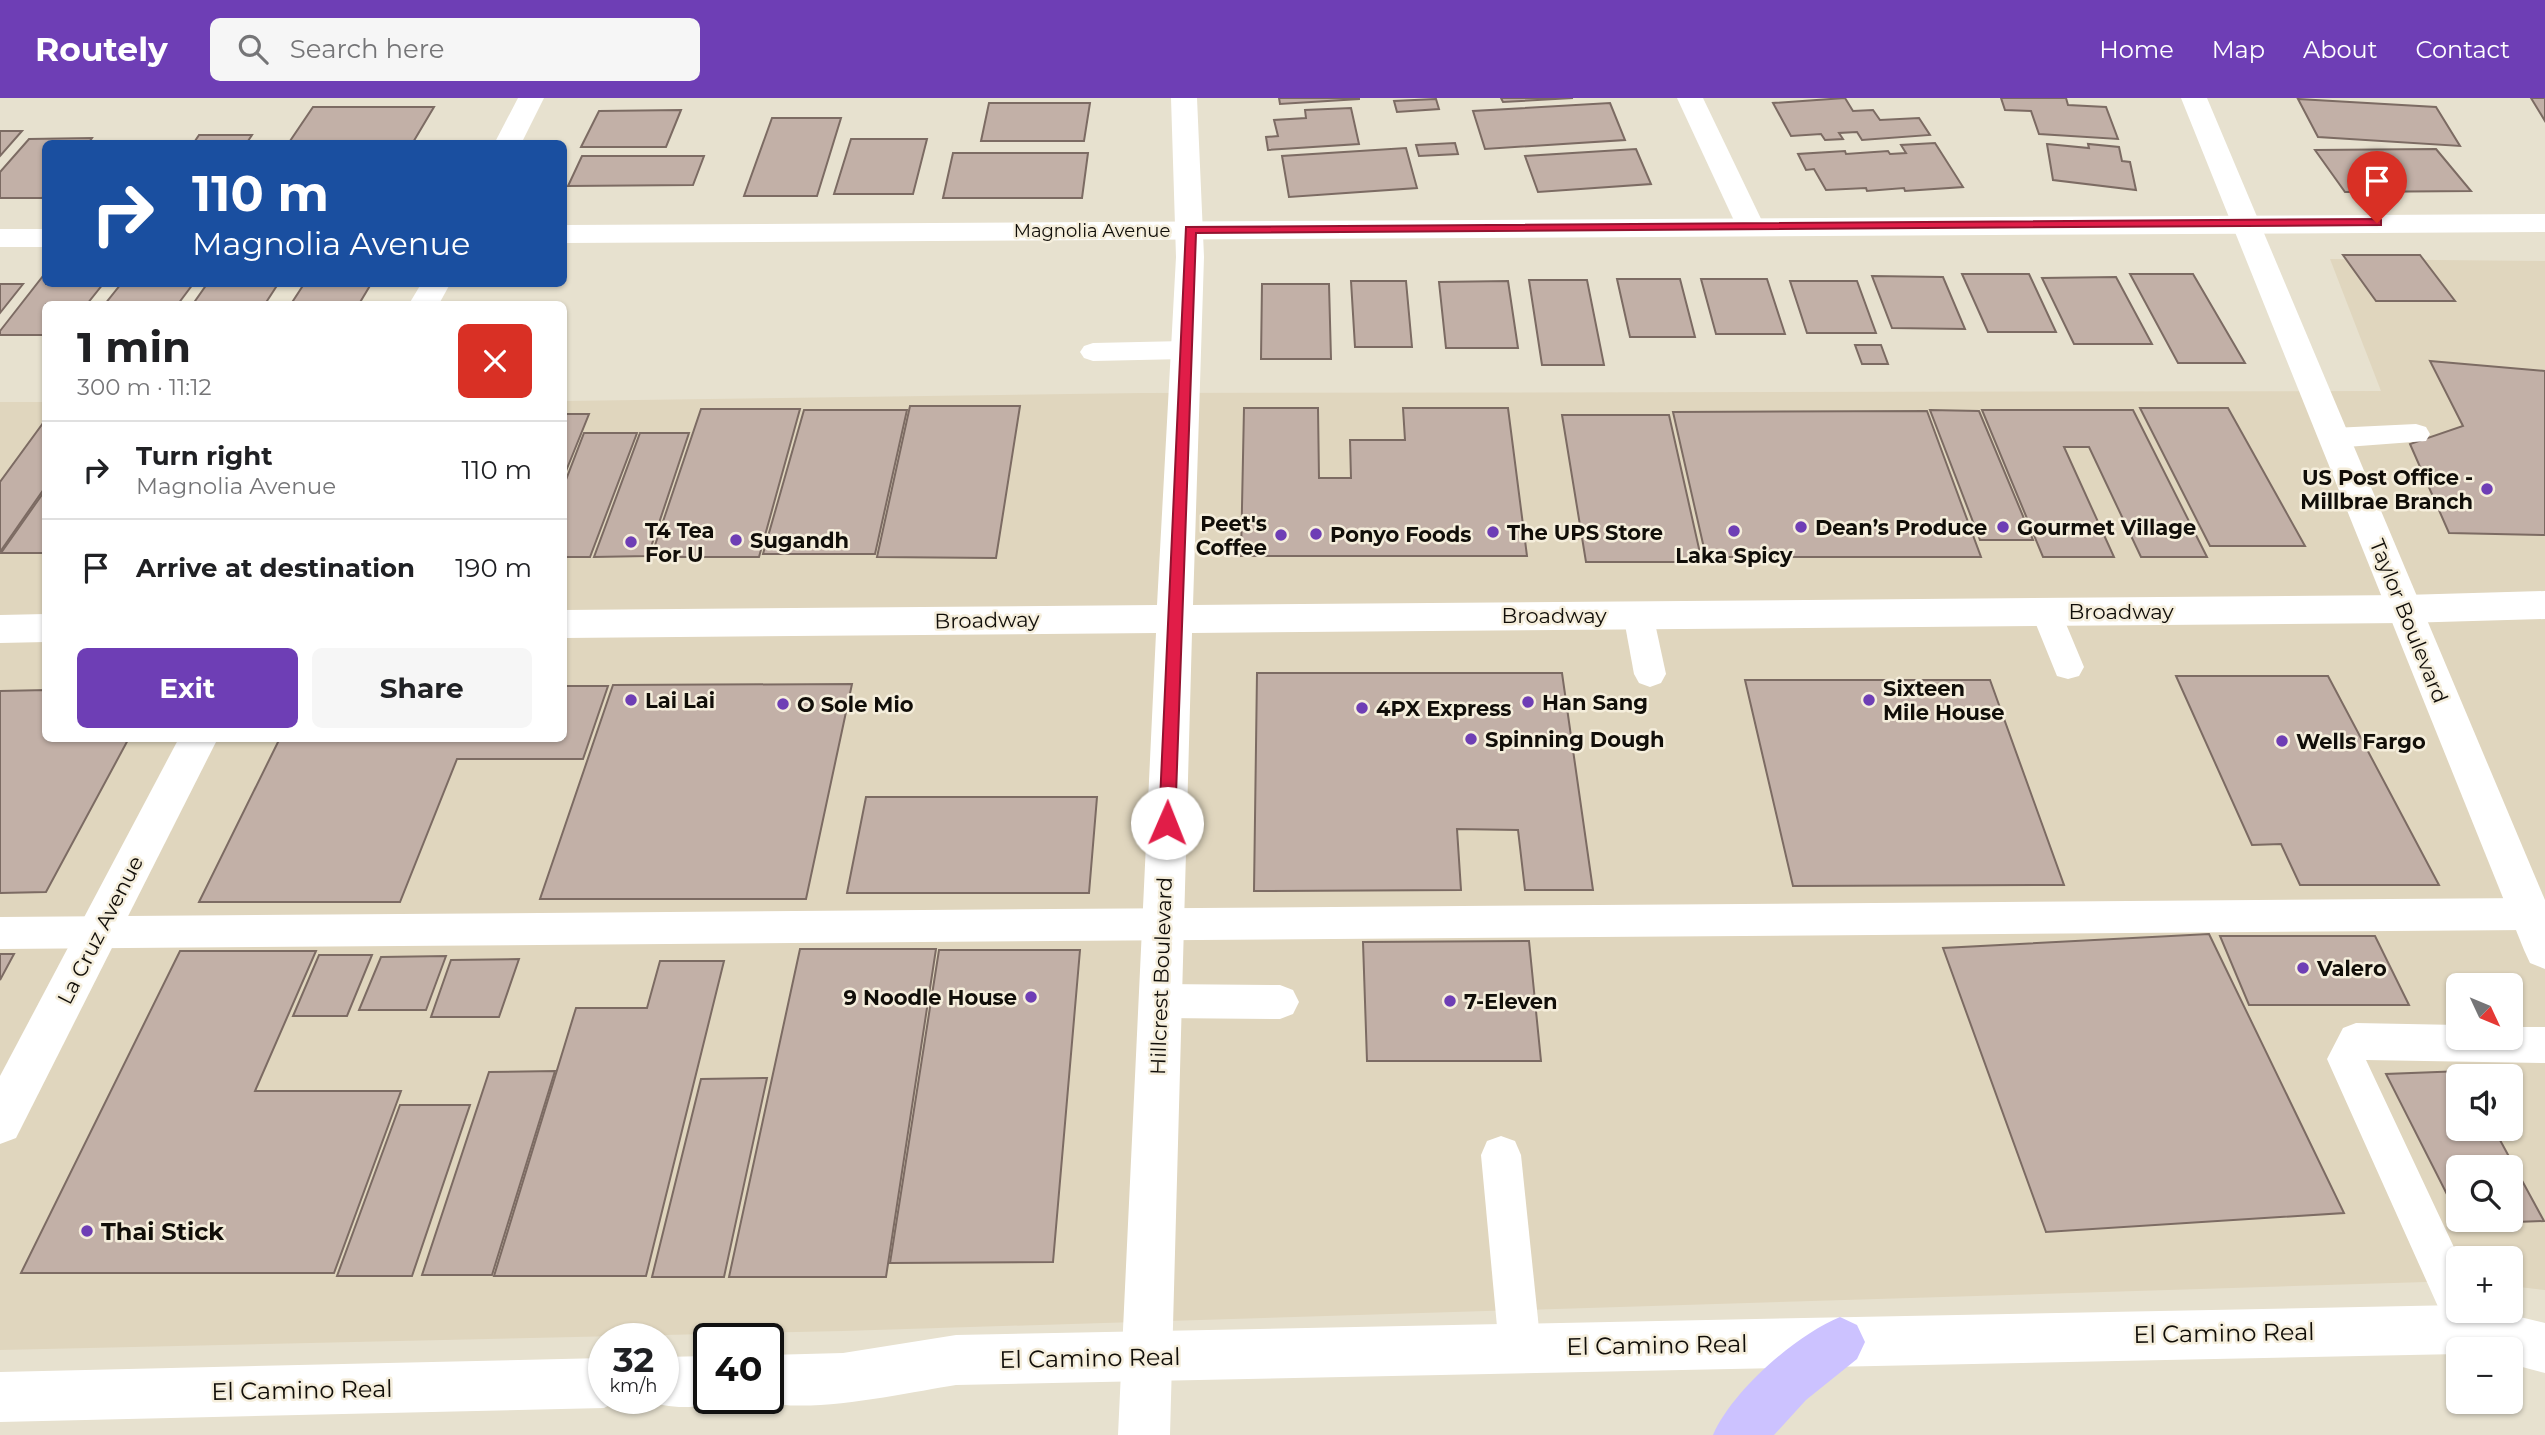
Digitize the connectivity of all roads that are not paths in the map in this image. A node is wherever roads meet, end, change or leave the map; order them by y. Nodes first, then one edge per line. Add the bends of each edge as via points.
1 (531, 98) edge
2 (1184, 98) edge
3 (1690, 98) edge
4 (2194, 98) edge
5 (510, 140) edge
6 (2244, 223) junction
7 (2545, 223) edge
8 (1750, 225) junction
9 (1190, 230) junction
10 (567, 234) edge
11 (0, 238) edge
12 (42, 238) edge
13 (1185, 350) junction
14 (1093, 352) dead end
15 (2416, 434) dead end
16 (2333, 438) junction
17 (2545, 606) edge
18 (2403, 609) junction
19 (2046, 612) junction
20 (1638, 614) junction
21 (1175, 618) junction
22 (567, 624) edge
23 (42, 628) edge
24 (0, 629) edge
25 (2068, 667) dead end
26 (1650, 674) dead end
27 (197, 742) edge
28 (1164, 925) junction
29 (2537, 932) edge
30 (0, 933) edge
31 (98, 933) junction
32 (1161, 1001) junction
33 (1280, 1002) dead end
34 (2545, 1045) edge
35 (0, 1122) edge
36 (1501, 1155) dead end
37 (2446, 1278) edge
38 (2446, 1316) edge
39 (2483, 1323) edge
40 (1840, 1342) junction
41 (1520, 1348) junction
42 (2545, 1348) edge
43 (1147, 1357) junction
44 (784, 1380) edge
45 (588, 1383) edge
46 (0, 1397) edge
47 (1144, 1435) edge
48 (1739, 1435) edge

1 - 5 street
2 - 9 street, Hillcrest Boulevard
3 - 8 street
4 - 6 street, Taylor Boulevard
6 - 7 street, Magnolia Avenue
6 - 8 street, Magnolia Avenue
6 - 16 street, Taylor Boulevard
8 - 9 street, Magnolia Avenue
9 - 10 street, Magnolia Avenue
9 - 13 street, Hillcrest Boulevard
11 - 12 street
13 - 14 lane
13 - 21 street, Hillcrest Boulevard
15 - 16 lane
16 - 18 street, Taylor Boulevard
17 - 18 street, Broadway
18 - 19 street, Broadway
18 - 29 street, Taylor Boulevard
19 - 20 street, Broadway
19 - 25 lane
20 - 21 street, Broadway
20 - 26 lane
21 - 22 street, Broadway
21 - 28 street, Hillcrest Boulevard
23 - 24 street
27 - 31 street, La Cruz Avenue
28 - 29 lane via 1609,921
28 - 31 lane
28 - 32 street, Hillcrest Boulevard
30 - 31 lane
31 - 35 street, La Cruz Avenue
32 - 33 lane
32 - 43 street, Hillcrest Boulevard
34 - 37 lane via 2356,1041 2346,1059
36 - 41 lane
38 - 40 street, El Camino Real
39 - 42 street, El Camino Real
40 - 41 street, El Camino Real
40 - 48 main road via 1788,1382
41 - 43 street, El Camino Real
43 - 44 street, El Camino Real via 956,1360 843,1378
43 - 47 street, Hillcrest Boulevard
45 - 46 street, El Camino Real

